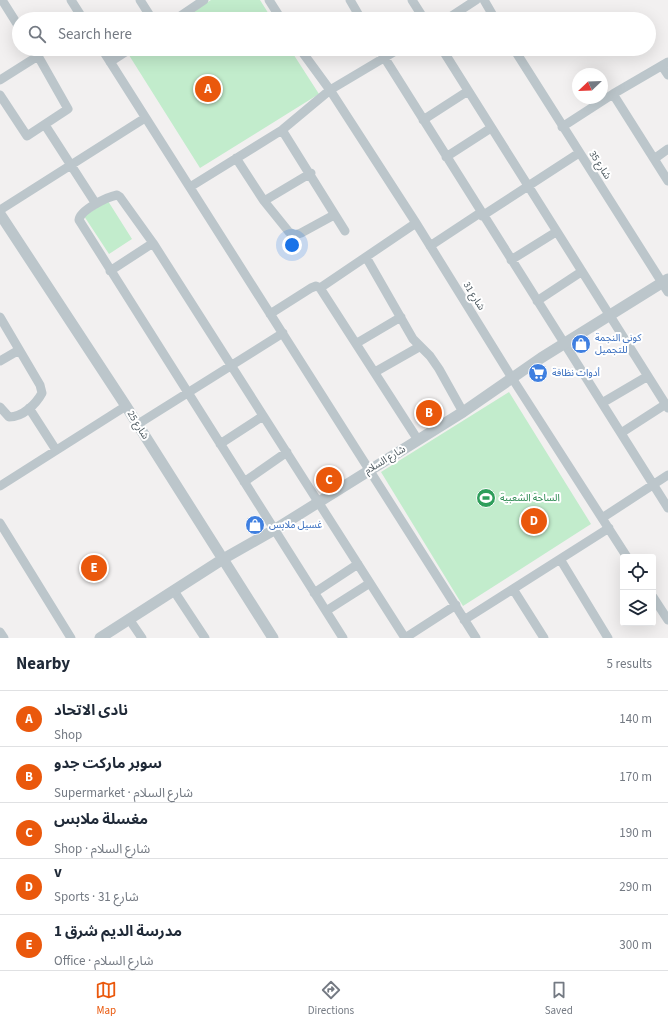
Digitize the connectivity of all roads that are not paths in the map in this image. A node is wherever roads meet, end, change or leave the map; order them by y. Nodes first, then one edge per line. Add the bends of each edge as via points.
1 (2, 0) edge
2 (72, 0) edge
3 (140, 0) edge
4 (204, 0) edge
5 (269, 0) edge
6 (350, 0) edge
7 (412, 0) edge
8 (476, 0) edge
9 (484, 0) edge
10 (79, 12) edge
11 (148, 12) edge
12 (186, 12) edge
13 (277, 12) edge
14 (357, 12) edge
15 (420, 12) edge
16 (458, 12) edge
17 (492, 12) edge
18 (12, 16) edge
19 (32, 56) edge
20 (38, 56) edge
21 (106, 56) edge
22 (119, 56) edge
23 (305, 56) edge
24 (387, 56) edge
25 (446, 56) edge
26 (518, 56) edge
27 (384, 58) junction
28 (110, 62) junction
29 (665, 64) edge
30 (668, 75) edge
31 (0, 80) edge
32 (330, 90) junction
33 (468, 91) junction
34 (612, 94) junction
35 (0, 95) edge
36 (145, 118) junction
37 (423, 120) junction
38 (45, 125) junction
39 (562, 127) junction
40 (491, 128) junction
41 (282, 130) junction
42 (668, 149) edge
43 (579, 153) junction
44 (446, 157) junction
45 (236, 158) junction
46 (654, 159) junction
47 (71, 165) junction
48 (311, 173) junction
49 (668, 181) edge
50 (528, 186) junction
51 (190, 187) junction
52 (264, 201) junction
53 (96, 204) junction
54 (0, 210) edge
55 (0, 214) edge
56 (334, 215) junction
57 (481, 215) junction
58 (416, 223) junction
59 (345, 231) dead end
60 (556, 232) junction
61 (153, 243) junction
62 (430, 246) junction
63 (366, 257) junction
64 (511, 260) junction
65 (110, 271) junction
66 (581, 272) junction
67 (666, 285) edge
68 (320, 288) junction
69 (537, 301) junction
70 (270, 314) junction
71 (610, 316) junction
72 (0, 317) edge
73 (401, 317) junction
74 (283, 333) junction
75 (357, 343) junction
76 (564, 344) junction
77 (419, 347) junction
78 (19, 350) junction
79 (0, 361) edge
80 (232, 365) junction
81 (375, 372) junction
82 (648, 376) junction
83 (512, 378) junction
84 (187, 393) junction
85 (602, 403) junction
86 (126, 406) junction
87 (667, 406) edge
88 (0, 407) edge
89 (29, 408) junction
90 (463, 412) junction
91 (263, 416) junction
92 (138, 424) junction
93 (621, 434) junction
94 (418, 440) junction
95 (220, 444) junction
96 (56, 450) junction
97 (287, 452) junction
98 (369, 469) junction
99 (668, 475) edge
100 (244, 482) junction
101 (653, 485) junction
102 (0, 486) edge
103 (318, 502) junction
104 (668, 508) edge
105 (602, 518) junction
106 (0, 523) edge
107 (609, 528) junction
108 (274, 530) junction
109 (625, 554) edge
110 (560, 559) junction
111 (223, 560) junction
112 (358, 564) junction
113 (370, 583) junction
114 (513, 589) junction
115 (174, 591) junction
116 (314, 593) junction
117 (656, 602) edge
118 (456, 605) junction
119 (326, 611) junction
120 (129, 619) junction
121 (464, 620) junction
122 (668, 620) edge
123 (0, 632) edge
124 (606, 637) edge
125 (4, 638) edge
126 (71, 638) edge
127 (100, 638) edge
128 (142, 638) edge
129 (205, 638) edge
130 (273, 638) edge
131 (343, 638) edge
132 (405, 638) edge
133 (476, 638) edge
134 (544, 638) edge

1 - 18 street
2 - 10 street
3 - 11 street
4 - 12 street
5 - 13 street
6 - 14 street
7 - 15 street
8 - 16 street
9 - 17 street
19 - 31 street
20 - 38 street via 68,109
21 - 28 street
22 - 28 street
23 - 32 street, شارع 31
24 - 27 street
25 - 33 street
26 - 39 street, شارع 35
27 - 32 street
27 - 37 street
28 - 36 street
29 - 30 street
29 - 34 street
32 - 41 street
32 - 58 street, شارع 31
33 - 37 street
33 - 40 street
34 - 39 street
34 - 46 street
35 - 38 street via 27,136
36 - 47 street
36 - 51 street
37 - 44 street
38 - 47 street
39 - 43 street, شارع 35
40 - 44 street
40 - 50 street
41 - 45 street
41 - 48 street
42 - 46 street
43 - 50 street
43 - 67 street, شارع 35
44 - 57 street
45 - 51 street
45 - 52 street
46 - 49 street
47 - 53 street
47 - 54 street
48 - 52 street
48 - 56 street
50 - 57 street
50 - 60 street
51 - 70 street
52 - 56 street via 289,232 295,235
53 - 61 street via 117,195
53 - 65 street via 82,213 79,220
55 - 86 street, شارع 25
56 - 59 street
57 - 62 street
57 - 64 street
58 - 62 street, شارع 31
58 - 63 street
60 - 64 street
60 - 66 street
61 - 65 street
61 - 80 street
62 - 83 street, شارع 31
63 - 68 street
63 - 73 street
64 - 69 street
65 - 84 street
66 - 69 street
66 - 71 street
67 - 71 street, شارع السلام
68 - 70 street via 311,288
68 - 75 street
69 - 76 street
70 - 74 street
71 - 76 street, شارع السلام
71 - 82 street
72 - 78 street
73 - 75 street
73 - 77 street
74 - 80 street
74 - 98 street
75 - 81 street
76 - 83 street, شارع السلام
76 - 85 street
77 - 81 street
77 - 90 street via 430,356 439,369
78 - 79 street
78 - 89 street via 40,385 42,393
80 - 84 street
80 - 91 street
81 - 94 street
82 - 85 street
82 - 87 street
83 - 90 street, شارع السلام
83 - 105 street, شارع 31
84 - 92 street
84 - 95 street
85 - 93 street
86 - 92 street, شارع 25
86 - 96 street
87 - 93 street
88 - 89 street via 9,417 14,417
89 - 96 street
90 - 94 street, شارع السلام
91 - 95 street
91 - 97 street
92 - 111 street, شارع 25
93 - 101 street
94 - 98 street, شارع السلام
95 - 100 street
96 - 102 street
97 - 100 street
97 - 103 street
98 - 103 street, شارع السلام
98 - 118 street
99 - 101 street
100 - 108 street
101 - 104 street
101 - 105 street
103 - 108 street, شارع السلام
103 - 112 street
105 - 107 street, شارع 31
106 - 126 street
107 - 109 street, شارع 31
107 - 110 street
108 - 111 street, شارع السلام
108 - 116 street
110 - 114 street
110 - 124 street
111 - 115 street, شارع السلام
111 - 130 street, شارع 25
112 - 113 street
112 - 116 street
113 - 119 street
113 - 132 street
114 - 121 street
114 - 134 street
115 - 120 street, شارع السلام
115 - 129 street
116 - 119 street
117 - 122 street
118 - 121 street
118 - 132 street
119 - 131 street
120 - 127 street, شارع السلام
120 - 128 street
121 - 133 street
123 - 125 street

